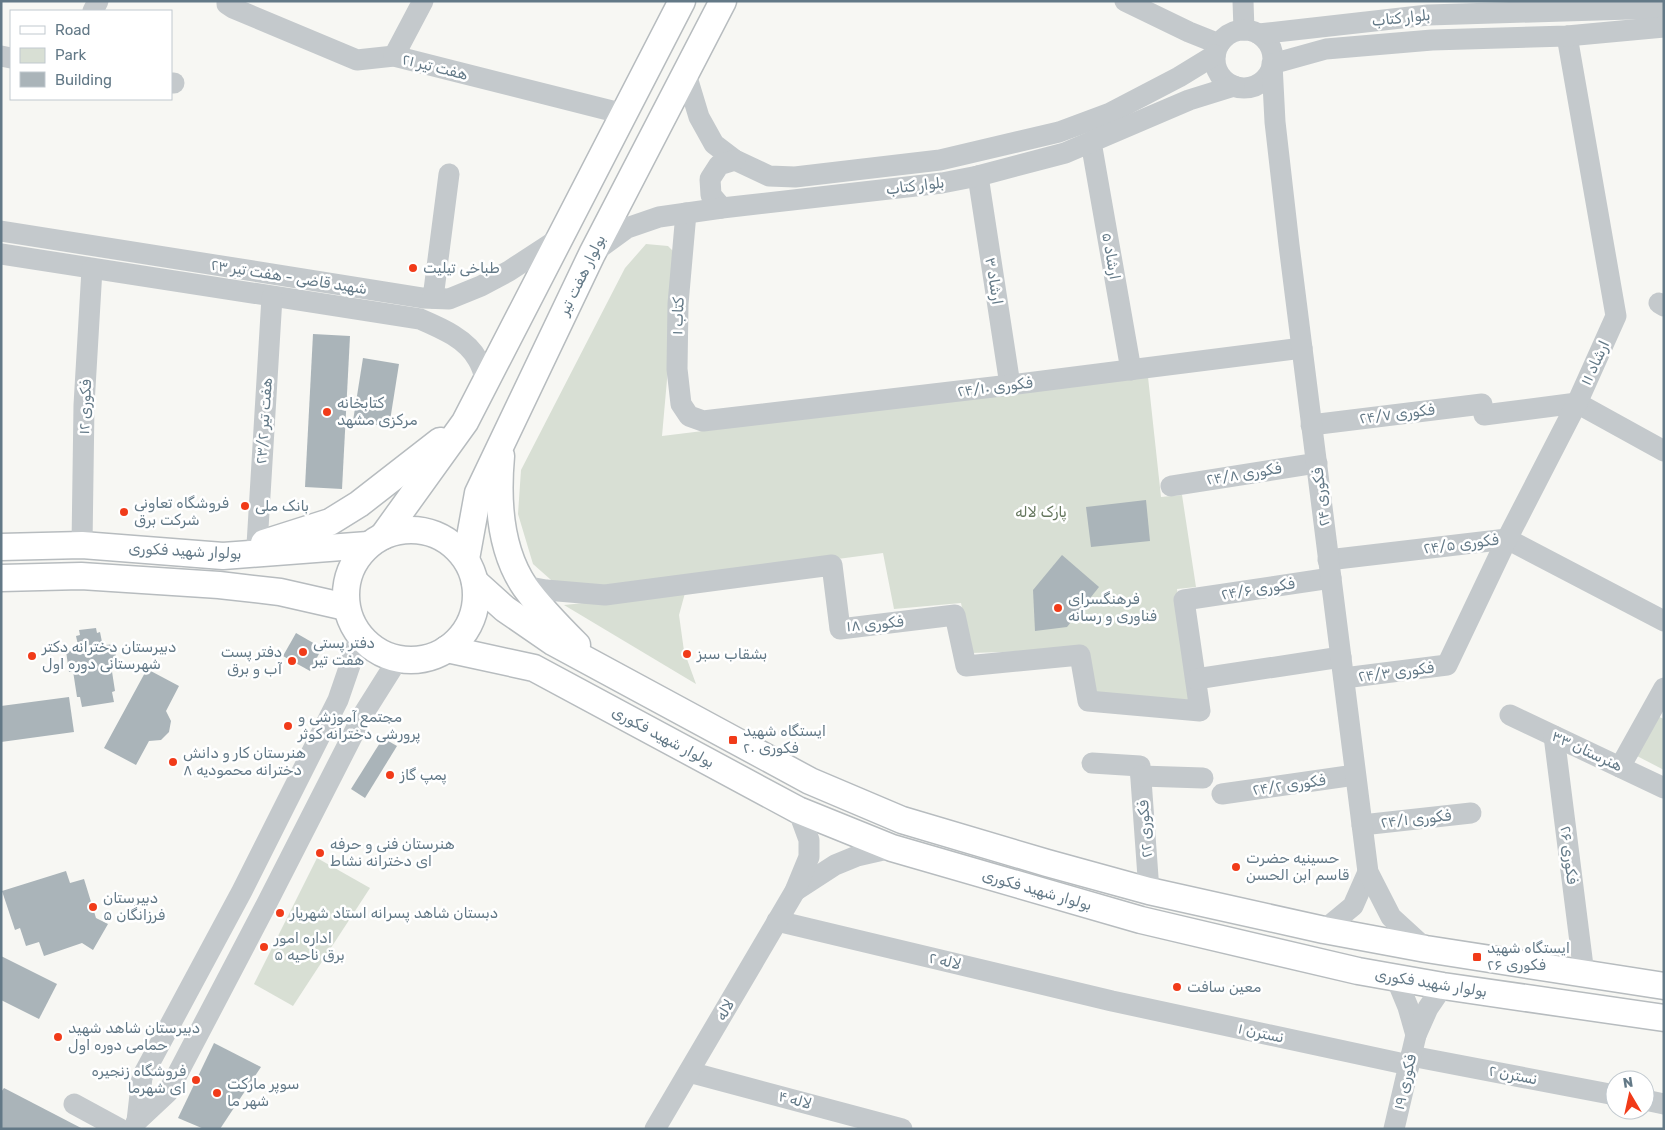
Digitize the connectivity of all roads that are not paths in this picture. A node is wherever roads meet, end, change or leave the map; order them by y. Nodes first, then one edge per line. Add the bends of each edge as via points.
1 (226, 1) edge
2 (423, 1) edge
3 (682, 1) edge
4 (723, 1) edge
5 (1125, 1) edge
6 (1243, 1) edge
7 (1664, 8) edge
8 (1664, 27) edge
9 (1252, 32) junction
10 (1567, 36) junction
11 (1217, 49) junction
12 (394, 56) junction
13 (1272, 64) junction
14 (686, 74) junction
15 (1241, 87) junction
16 (624, 114) junction
17 (1275, 122) junction
18 (1091, 142) junction
19 (735, 160) junction
20 (449, 174) dead end
21 (978, 176) junction
22 (722, 208) junction
23 (686, 213) junction
24 (1, 231) edge
25 (561, 236) junction
26 (1, 254) edge
27 (592, 254) junction
28 (92, 269) junction
29 (272, 297) junction
30 (441, 299) junction
31 (443, 329) junction
32 (1302, 348) junction
33 (1131, 370) junction
34 (486, 379) junction
35 (1010, 385) junction
36 (1576, 403) junction
37 (689, 416) joint
38 (465, 422) junction
39 (1311, 425) junction
40 (502, 442) junction
41 (1664, 451) edge
42 (1316, 463) junction
43 (1171, 486) dead end
44 (1507, 539) junction
45 (376, 540) junction
46 (82, 545) junction
47 (257, 545) junction
48 (1, 547) edge
49 (223, 556) junction
50 (466, 559) junction
51 (1330, 569) junction
52 (1, 578) edge
53 (475, 582) junction
54 (524, 586) junction
55 (346, 607) junction
56 (1664, 621) edge
57 (360, 636) junction
58 (553, 642) junction
59 (447, 649) junction
60 (398, 659) junction
61 (1448, 665) joint
62 (534, 668) junction
63 (1342, 668) junction
64 (602, 670) junction
65 (1196, 679) junction
66 (1664, 688) edge
67 (1510, 716) dead end
68 (1554, 736) junction
69 (1092, 763) dead end
70 (1620, 767) junction
71 (1140, 771) junction
72 (1356, 775) junction
73 (1204, 778) dead end
74 (1664, 788) edge
75 (1222, 794) dead end
76 (798, 810) junction
77 (1471, 813) dead end
78 (1362, 825) junction
79 (892, 848) junction
80 (1368, 872) junction
81 (242, 891) junction
82 (795, 891) junction
83 (1149, 891) junction
84 (266, 905) junction
85 (777, 921) junction
86 (1324, 930) junction
87 (1426, 949) junction
88 (1584, 974) junction
89 (1396, 978) junction
90 (1443, 986) junction
91 (1664, 986) edge
92 (1112, 1001) joint
93 (1664, 1018) edge
94 (1416, 1035) junction
95 (1410, 1061) junction
96 (689, 1072) junction
97 (1605, 1093) edge
98 (74, 1104) dead end
99 (136, 1127) edge
100 (655, 1129) edge
101 (902, 1129) edge
102 (1394, 1129) edge

1 - 12 street, هفت تیر ۲۱ via 233,8 357,60
2 - 12 street
3 - 16 main road
4 - 14 main road, بولوار هفت تیر
5 - 11 street via 1190,32
6 - 9 street
7 - 9 street, بلوار کتاب via 1428,14
8 - 10 street, بلوار کتاب
9 - 11 street via 1235,32 1226,36
9 - 13 street via 1267,42 1272,52
10 - 13 street, بلوار کتاب via 1432,40 1326,49
10 - 36 street, ارشاد ۱۱ via 1616,316
11 - 15 street via 1216,68 1219,74
11 - 19 street, بلوار کتاب via 1179,77 1110,113 1059,132 949,158 795,177 770,176
12 - 16 street, هفت تیر ۲۱
13 - 15 street via 1260,83
13 - 17 street, فکوری ۲۴
14 - 19 street, بلوار کتاب via 699,117 714,144
14 - 27 main road, بولوار هفت تیر
15 - 17 street
15 - 18 street, بلوار کتاب via 1189,100
16 - 25 main road
17 - 32 street, فکوری ۲۴
18 - 21 street, بلوار کتاب via 1065,153
18 - 33 street, ارشاد ۵
19 - 22 street via 719,165 710,179 711,195
20 - 30 street
21 - 22 street, بلوار کتاب
21 - 35 street, ارشاد ۳
22 - 23 street, بلوار کتاب
23 - 27 street, بلوار کتاب via 659,217 627,228
23 - 37 street, کتاب ۱ via 678,304 677,369 681,404
24 - 30 street, شهید قاضی - هفت تیر ۲۳
25 - 30 street, شهید قاضی - هفت تیر ۲۳ via 481,286
25 - 34 main road
26 - 28 street, شهید قاضی - هفت تیر ۲۳
27 - 40 main road, بولوار هفت تیر
28 - 29 street, شهید قاضی - هفت تیر ۲۳
28 - 46 street, فکوری ۱۲ via 84,405
29 - 31 street, شهید قاضی - هفت تیر ۲۳ via 420,319
29 - 47 street, هفت تیر ۲۳/۲
30 - 31 street via 453,308 450,323
31 - 34 street, شهید قاضی - هفت تیر ۲۳ via 468,347
32 - 33 street, فکوری ۲۴/۱۰
32 - 39 street, فکوری ۲۴
33 - 35 street, فکوری ۲۴/۱۰
34 - 38 main road
35 - 37 street, فکوری ۲۴/۱۰ via 703,421
36 - 39 street, فکوری ۲۴/۷
36 - 41 street
36 - 44 street, ارشاد ۱۱
38 - 45 main road
38 - 47 main road via 359,504 330,522
39 - 42 street, فکوری ۲۴
40 - 50 main road, بولوار هفت تیر via 478,493
40 - 54 main road via 498,489 502,525 510,557
42 - 43 street, فکوری ۲۴/۸
42 - 51 street, فکوری ۲۴
44 - 51 street, فکوری ۲۴/۵
44 - 56 street, فکوری ۲۴/۵
44 - 61 street, ارشاد ۱۱
45 - 49 main road, بولوار شهید فکوری
45 - 50 main road via 399,530 418,530 436,534 453,544
45 - 55 main road via 357,557 349,573
46 - 48 main road, بولوار شهید فکوری
46 - 49 main road, بولوار شهید فکوری
47 - 49 main road
50 - 53 main road
51 - 63 street, فکوری ۲۴
51 - 65 street, فکوری ۲۴/۶ via 1184,600
52 - 55 main road, بولوار شهید فکوری via 81,576 219,585 280,592
53 - 58 main road, بولوار شهید فکوری via 505,609
53 - 59 main road via 476,602 471,620
54 - 64 main road via 556,625
54 - 65 street, فکوری ١٨ via 605,595 832,566 840,629 955,615 966,666 1080,655 1088,701 1200,711
55 - 57 main road
57 - 60 main road via 377,651
57 - 81 street via 338,700
58 - 62 main road via 542,641 533,648 530,658
58 - 64 main road, بولوار شهید فکوری
59 - 60 main road via 432,657
59 - 62 main road, بولوار شهید فکوری
60 - 84 street via 364,713
61 - 63 street, فکوری ۲۴/۳
62 - 76 main road, بولوار شهید فکوری
63 - 65 street, فکوری ۲۴/۳
63 - 72 street, فکوری ۲۴
64 - 83 main road, بولوار شهید فکوری via 810,782 885,814
66 - 70 street
67 - 68 street, هنرستان ۳۳
68 - 70 street, هنرستان ۳۳
68 - 88 street, فکوری ۲۶
69 - 71 street
70 - 74 street, هنرستان ۳۳
71 - 73 street
71 - 83 street, فکوری ۲۲
72 - 75 street, فکوری ۲۴/۲
72 - 78 street, فکوری ۲۴
76 - 79 main road, بولوار شهید فکوری
76 - 82 street, لاله via 809,840 809,857
77 - 78 street, فکوری ۲۴/۱
78 - 80 street, فکوری ۲۴
79 - 82 street, لاله via 835,865
79 - 89 main road, بولوار شهید فکوری via 1141,920 1358,972
80 - 86 street via 1353,906
80 - 87 street via 1391,917
81 - 84 street
81 - 99 street via 142,1078
82 - 85 street, لاله
83 - 86 main road, بولوار شهید فکوری
84 - 99 street via 168,1092
85 - 92 street, لاله ۲
85 - 96 street, لاله
86 - 87 main road, بولوار شهید فکوری
87 - 88 main road, بولوار شهید فکوری
88 - 91 main road, بولوار شهید فکوری
89 - 90 main road, بولوار شهید فکوری
89 - 94 street
90 - 93 main road, بولوار شهید فکوری
90 - 94 street, فکوری ۱۹ via 1428,1008
92 - 95 street, نسترن ۱
94 - 95 street, فکوری ۱۹
95 - 97 street, نسترن ۲
95 - 102 street, فکوری ۱۹
96 - 100 street, لاله
96 - 101 street, لاله ۴
98 - 99 street

